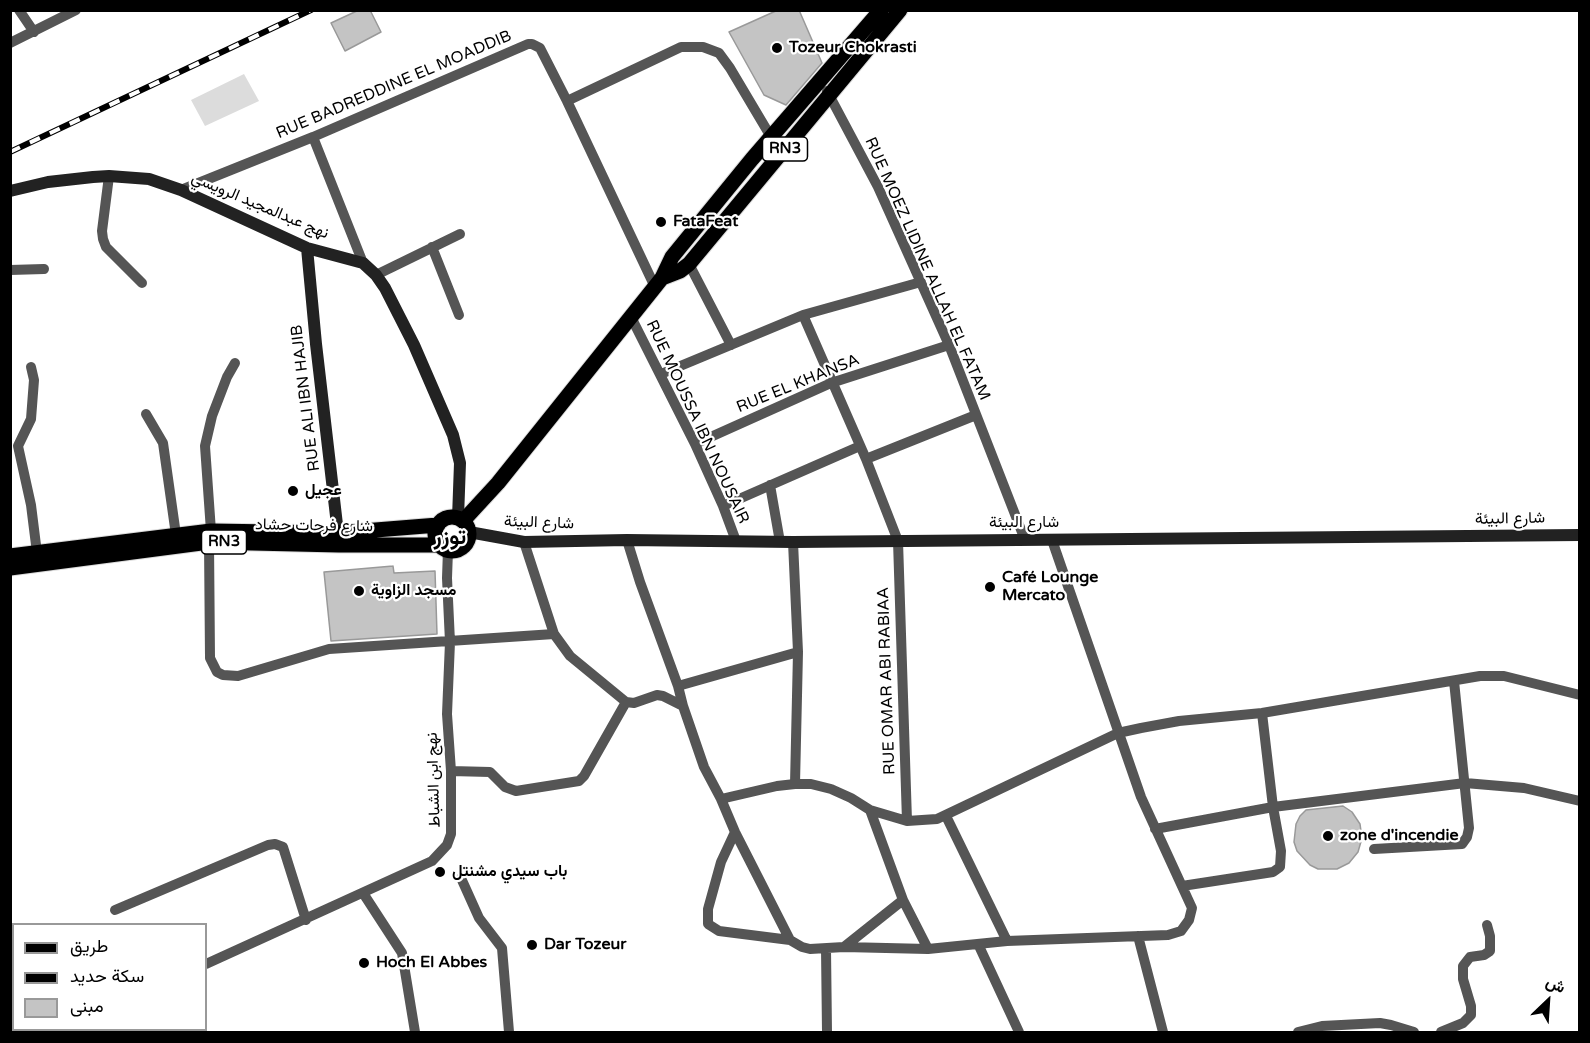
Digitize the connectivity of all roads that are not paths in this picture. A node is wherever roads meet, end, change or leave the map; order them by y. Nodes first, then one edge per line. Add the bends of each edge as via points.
1 (19, 10) edge
2 (76, 10) edge
3 (881, 10) edge
4 (900, 10) edge
5 (33, 32) junction
6 (10, 43) edge
7 (820, 82) junction
8 (831, 96) junction
9 (567, 101) junction
10 (313, 137) junction
11 (771, 137) junction
12 (752, 159) junction
13 (765, 173) junction
14 (109, 176) junction
15 (181, 190) junction
16 (10, 191) edge
17 (460, 234) dead end
18 (432, 247) junction
19 (307, 248) junction
20 (363, 263) junction
21 (689, 264) junction
22 (44, 269) dead end
23 (10, 270) edge
24 (376, 275) junction
25 (659, 282) junction
26 (921, 282) junction
27 (142, 283) dead end
28 (459, 315) dead end
29 (803, 315) junction
30 (631, 317) junction
31 (731, 345) junction
32 (949, 345) junction
33 (235, 363) dead end
34 (31, 367) dead end
35 (661, 374) junction
36 (831, 383) junction
37 (146, 414) dead end
38 (976, 415) junction
39 (695, 444) junction
40 (860, 446) junction
41 (866, 459) junction
42 (770, 485) junction
43 (723, 506) junction
44 (463, 524) junction
45 (438, 525) junction
46 (176, 535) junction
47 (1580, 535) edge
48 (210, 536) junction
49 (339, 539) junction
50 (627, 540) junction
51 (1025, 540) junction
52 (1052, 540) junction
53 (736, 541) junction
54 (898, 541) junction
55 (524, 542) junction
56 (780, 542) junction
57 (793, 542) junction
58 (444, 548) junction
59 (37, 553) junction
60 (10, 556) edge
61 (10, 568) edge
62 (554, 634) junction
63 (450, 642) junction
64 (798, 652) junction
65 (1454, 681) junction
66 (678, 686) junction
67 (1580, 695) edge
68 (626, 702) junction
69 (683, 706) junction
70 (1262, 713) junction
71 (1118, 733) junction
72 (451, 771) junction
73 (1465, 783) junction
74 (795, 784) junction
75 (720, 799) junction
76 (1580, 801) edge
77 (1273, 807) junction
78 (870, 810) junction
79 (946, 816) junction
80 (907, 821) junction
81 (1155, 829) junction
82 (735, 831) junction
83 (1374, 849) dead end
84 (461, 878) dead end
85 (1182, 886) junction
86 (363, 893) junction
87 (903, 900) junction
88 (115, 910) dead end
89 (306, 920) junction
90 (1487, 925) dead end
91 (1138, 936) junction
92 (790, 940) junction
93 (1007, 941) junction
94 (844, 946) junction
95 (979, 946) junction
96 (826, 949) junction
97 (928, 949) junction
98 (207, 964) edge
99 (415, 1032) edge
100 (509, 1032) edge
101 (827, 1032) edge
102 (1019, 1032) edge
103 (1163, 1032) edge
104 (1298, 1032) edge
105 (1414, 1032) edge
106 (1441, 1032) edge

1 - 5 street
2 - 5 street
3 - 7 main road, RN3
4 - 8 main road, RN3
5 - 6 street
7 - 8 street, RUE MOEZ LIDINE ALLAH EL FATAM
7 - 11 main road, RN3
8 - 13 main road, RN3
8 - 26 street, RUE MOEZ LIDINE ALLAH EL FATAM
9 - 10 street, RUE BADREDDINE EL MOADDIB via 540,48 528,44
9 - 11 street via 681,47 703,47 719,53
9 - 25 street, RUE BADREDDINE EL MOADDIB
10 - 15 street, RUE BADREDDINE EL MOADDIB
10 - 20 street
11 - 12 main road, RN3
12 - 13 main road
12 - 25 main road, RN3 via 672,257
13 - 21 main road, RN3
14 - 15 main road, نهج عبدالمجيد الرويسي via 149,179
14 - 16 main road, نهج عبدالمجيد الرويسي via 48,182
14 - 27 street via 103,239 106,247
15 - 19 main road, نهج عبدالمجيد الرويسي
17 - 18 street
18 - 24 street
18 - 28 street
19 - 20 main road, نهج عبدالمجيد الرويسي
19 - 49 main road, RUE ALI IBN HAJIB
20 - 24 main road, نهج عبدالمجيد الرويسي
21 - 25 main road, RN3
21 - 31 street
22 - 23 street
24 - 44 main road, نهج عبدالمجيد الرويسي via 414,345 453,435 460,463
25 - 30 main road, RN3
26 - 29 street
26 - 32 street, RUE MOEZ LIDINE ALLAH EL FATAM
29 - 31 street
29 - 36 street, RUE OMAR ABI RABIAA
30 - 35 street, RUE MOUSSA IBN NOUSAIR
30 - 44 main road, RN3
31 - 35 street
32 - 36 street, RUE EL KHANSA
32 - 38 street, RUE MOEZ LIDINE ALLAH EL FATAM
33 - 48 street via 207,436
34 - 59 street via 32,419 18,446
35 - 39 street, RUE MOUSSA IBN NOUSAIR
36 - 39 street, RUE EL KHANSA
36 - 40 street, RUE OMAR ABI RABIAA
37 - 46 street via 163,443
38 - 41 street
38 - 51 street, RUE MOEZ LIDINE ALLAH EL FATAM
39 - 43 street, RUE MOUSSA IBN NOUSAIR
40 - 41 street, RUE OMAR ABI RABIAA
40 - 42 street
41 - 54 street, RUE OMAR ABI RABIAA
42 - 43 street
42 - 56 street
43 - 53 street, RUE MOUSSA IBN NOUSAIR
44 - 45 main road, RN3 via 446,518
44 - 55 main road, شارع البيئة
44 - 58 main road, RN3 via 467,542 459,549
45 - 49 main road, شارع فرحات حشاد / RN3
45 - 58 main road via 436,535
46 - 48 main road, شارع فرحات حشاد / RN3
46 - 59 main road, شارع فرحات حشاد / RN3
47 - 52 main road, شارع البيئة
48 - 49 main road, شارع فرحات حشاد / RN3
48 - 61 main road, شارع فرحات حشاد / RN3
48 - 63 street via 210,658 223,675 238,676 329,649
49 - 58 main road, شارع فرحات حشاد / RN3
50 - 53 main road, شارع البيئة
50 - 55 main road, شارع البيئة
50 - 66 street
51 - 52 main road, شارع البيئة
51 - 54 main road, شارع البيئة
52 - 71 street
53 - 56 main road, شارع البيئة
54 - 57 main road, شارع البيئة
54 - 80 street, RUE OMAR ABI RABIAA
55 - 62 street
56 - 57 main road, شارع البيئة
57 - 64 street
58 - 63 street, نهج ابن الشباط
59 - 60 main road, شارع فرحات حشاد / RN3
62 - 63 street
62 - 68 street via 570,656
63 - 72 street, نهج ابن الشباط via 447,714
64 - 66 street
64 - 74 street
65 - 67 street via 1504,676
65 - 70 street
65 - 73 street
66 - 69 street
68 - 69 street via 634,704 657,695
68 - 72 street via 579,781 516,791 505,787 490,772
69 - 75 street via 704,767
70 - 71 street via 1179,721
70 - 77 street
71 - 79 street
71 - 81 street
72 - 86 street, نهج ابن الشباط via 451,834 442,852 432,861
73 - 76 street via 1524,788
73 - 77 street
73 - 83 street via 1469,828 1462,844
74 - 75 street
74 - 78 street via 831,789
75 - 82 street
77 - 81 street
77 - 85 street via 1282,855 1278,869
78 - 80 street
78 - 87 street
79 - 80 street
79 - 93 street
81 - 85 street
82 - 92 street
82 - 92 street via 721,862 708,909 708,924 719,931
84 - 100 street via 479,918 502,948
85 - 91 street via 1192,908 1186,926 1175,934
86 - 89 street, نهج ابن الشباط
86 - 99 street via 402,953
87 - 94 street
87 - 97 street
88 - 89 street via 275,844 283,847
89 - 98 street, نهج ابن الشباط
90 - 106 street via 1490,951 1470,957 1463,964 1471,1015 1463,1023
91 - 93 street
91 - 103 street
92 - 96 street via 810,949
93 - 95 street
94 - 96 street
94 - 97 street
95 - 97 street
95 - 102 street
96 - 101 street
104 - 105 street via 1364,1023

